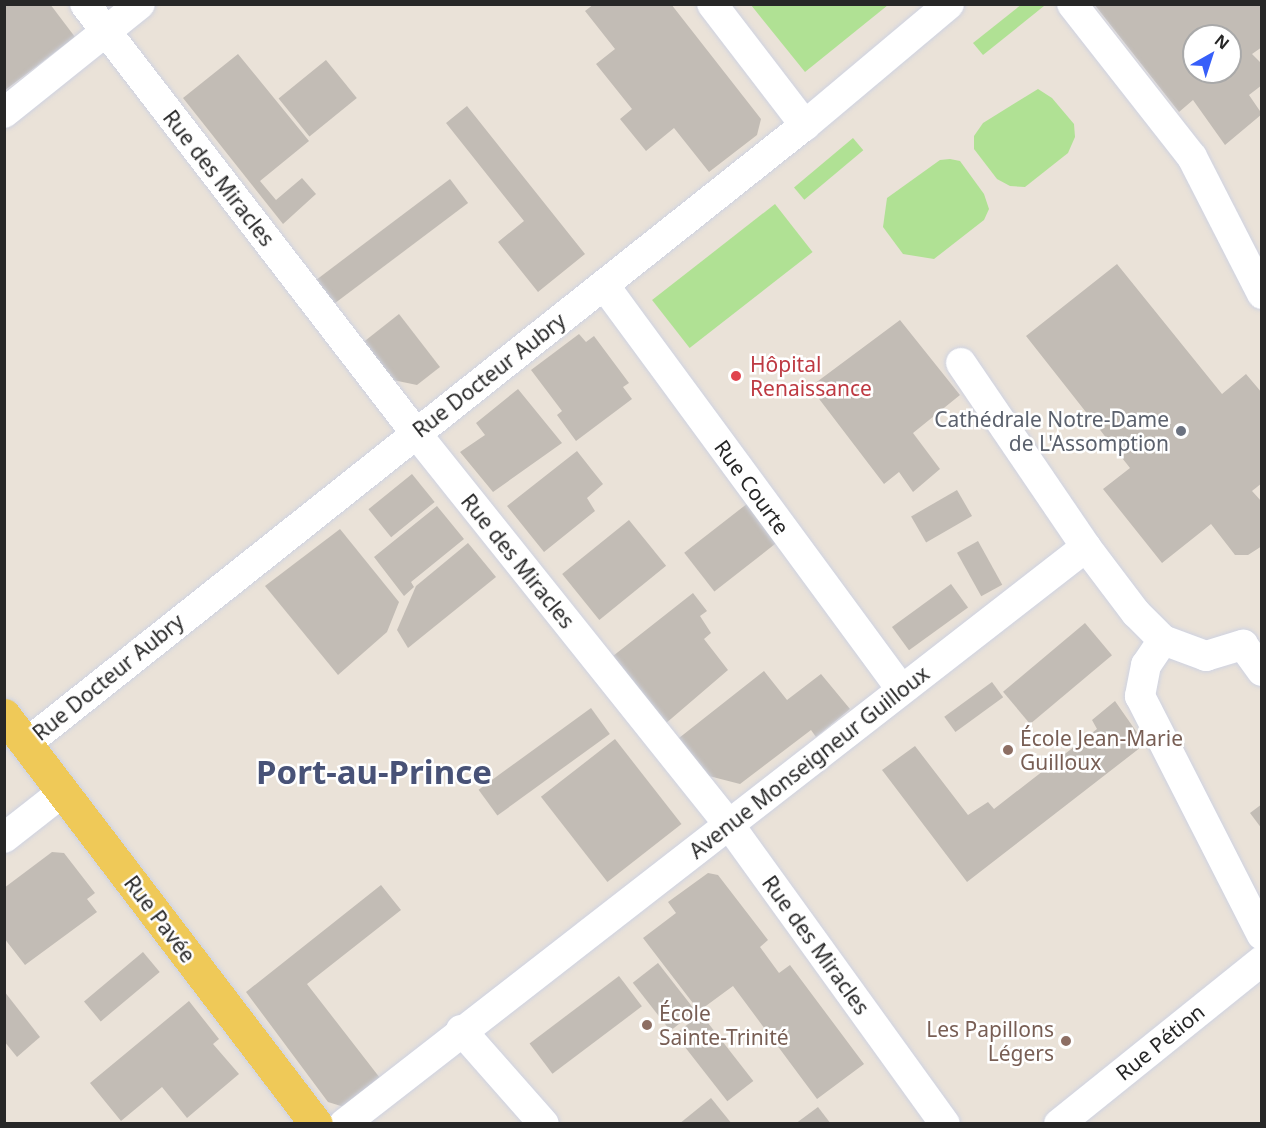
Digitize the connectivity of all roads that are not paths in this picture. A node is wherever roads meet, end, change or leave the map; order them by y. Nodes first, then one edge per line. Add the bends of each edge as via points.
1 (85, 4) edge
2 (140, 4) edge
3 (712, 4) edge
4 (949, 4) edge
5 (1072, 4) edge
6 (106, 31) junction
7 (4, 113) edge
8 (806, 125) junction
9 (604, 285) junction
10 (1262, 294) edge
11 (961, 363) dead end
12 (415, 432) junction
13 (1086, 547) junction
14 (1252, 637) edge
15 (1163, 640) junction
16 (1262, 671) edge
17 (901, 689) junction
18 (4, 715) edge
19 (27, 743) junction
20 (64, 791) junction
21 (730, 826) junction
22 (4, 838) edge
23 (1262, 935) edge
24 (1262, 961) edge
25 (461, 1030) junction
26 (316, 1124) edge
27 (344, 1124) edge
28 (544, 1124) edge
29 (945, 1124) edge
30 (1059, 1124) edge

1 - 6 street, Rue des Miracles
2 - 6 street
3 - 8 street
4 - 8 street, Rue Docteur Aubry
5 - 10 street via 1192,157
6 - 7 street
6 - 12 street, Rue des Miracles
8 - 9 street, Rue Docteur Aubry
9 - 12 street, Rue Docteur Aubry
9 - 17 street, Rue Courte
11 - 13 street
12 - 19 street, Rue Docteur Aubry
12 - 21 street, Rue des Miracles
13 - 15 street via 1136,613
13 - 17 street, Avenue Monseigneur Guilloux
14 - 15 street via 1206,656
14 - 16 street
15 - 23 street via 1146,665 1140,696
17 - 21 street, Avenue Monseigneur Guilloux
18 - 19 main road, Rue Pavée
19 - 20 main road, Rue Pavée
20 - 22 street
20 - 26 main road, Rue Pavée
21 - 25 street, Avenue Monseigneur Guilloux
21 - 29 street, Rue des Miracles
24 - 30 street, Rue Pétion
25 - 27 street, Avenue Monseigneur Guilloux
25 - 28 street

